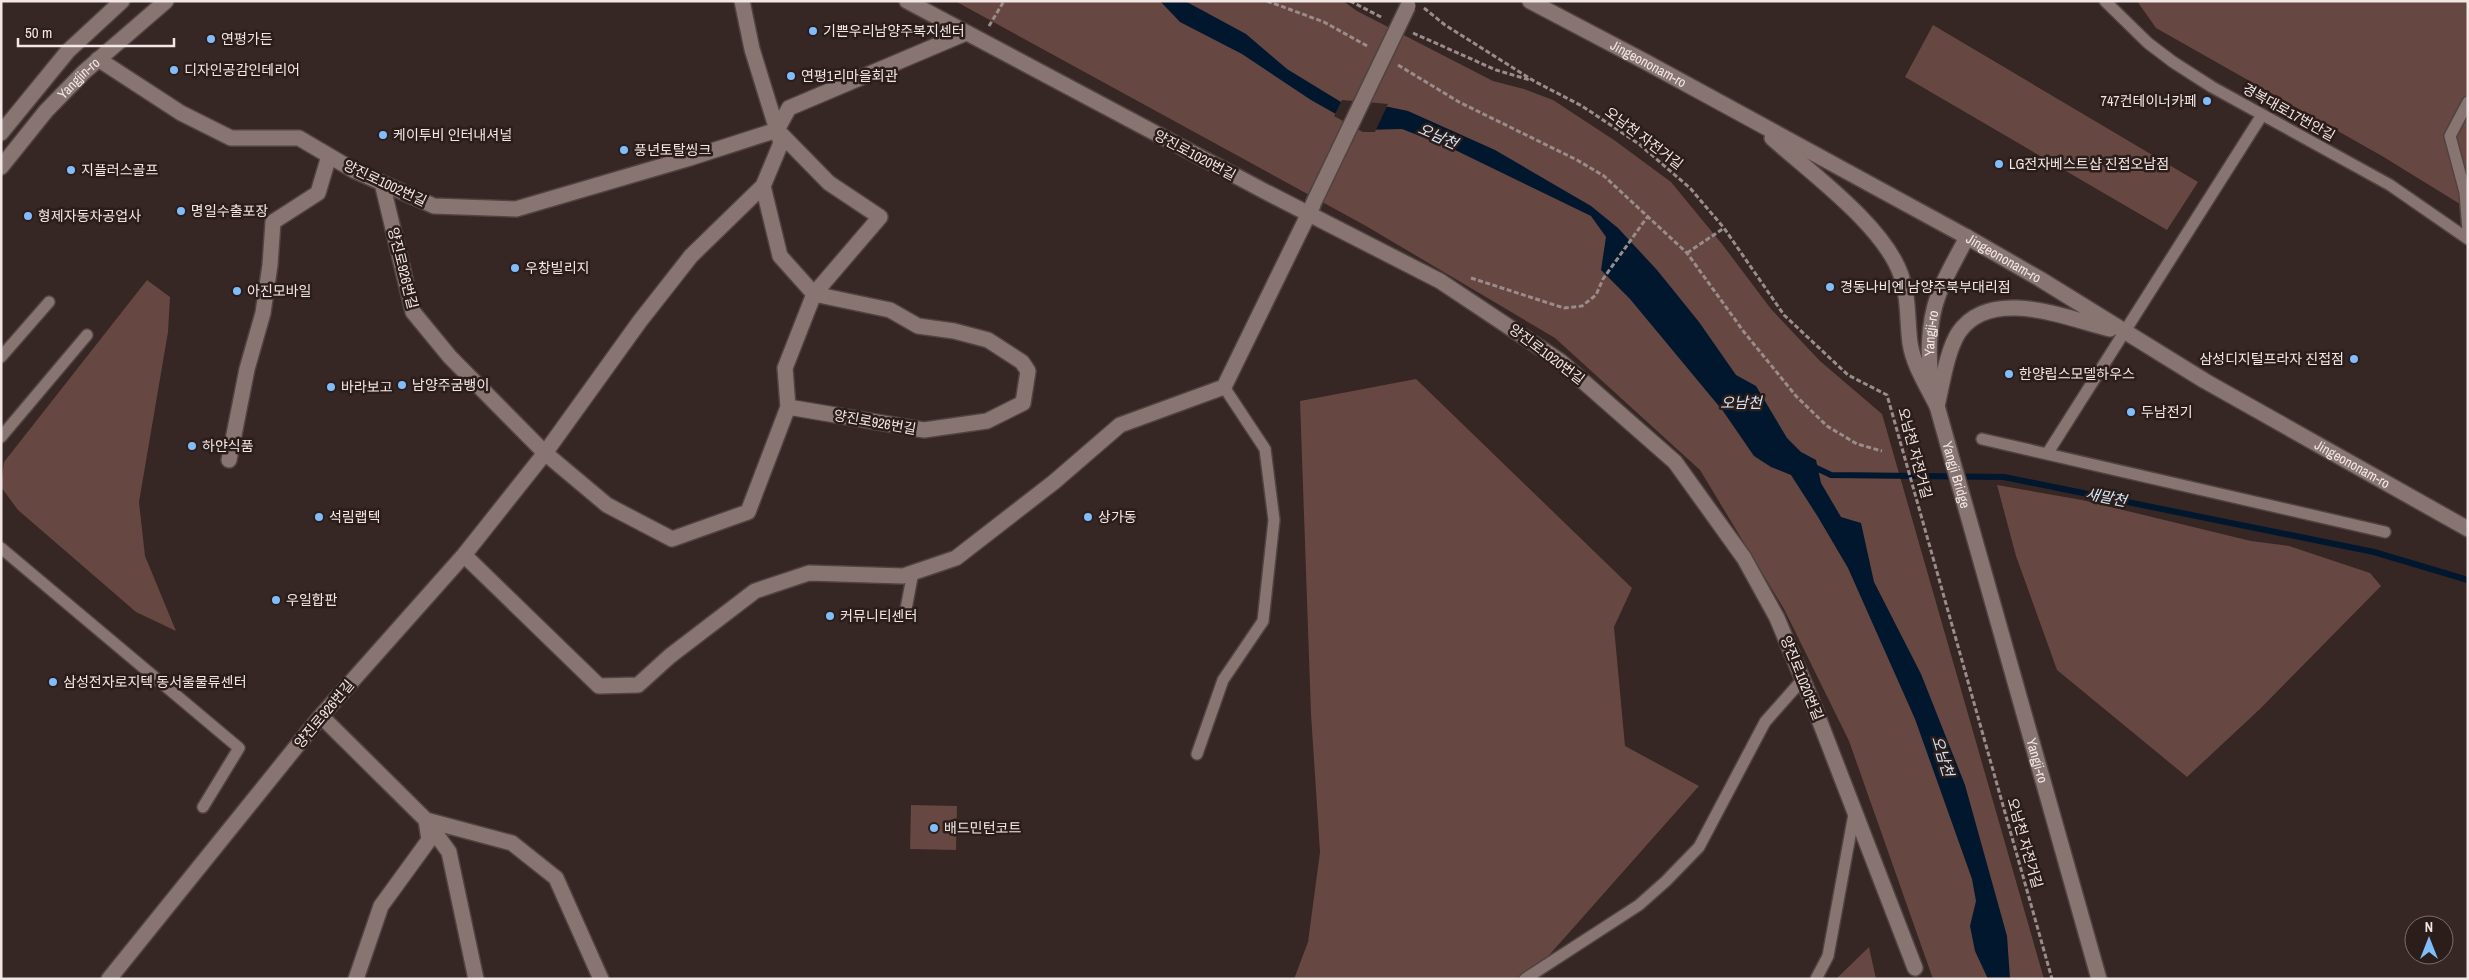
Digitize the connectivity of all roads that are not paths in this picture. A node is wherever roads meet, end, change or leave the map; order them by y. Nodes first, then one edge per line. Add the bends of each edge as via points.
1 (122, 1) edge
2 (166, 1) edge
3 (742, 1) edge
4 (908, 1) edge
5 (2105, 1) edge
6 (1538, 3) edge
7 (1414, 5) edge
8 (966, 33) junction
9 (98, 59) junction
10 (2468, 102) edge
11 (2262, 115) junction
12 (1753, 120) junction
13 (777, 130) junction
14 (1, 133) edge
15 (329, 156) junction
16 (1, 167) edge
17 (382, 183) junction
18 (763, 186) junction
19 (1311, 208) junction
20 (2468, 231) edge
21 (1967, 237) junction
22 (2468, 239) edge
23 (814, 294) junction
24 (49, 302) dead end
25 (2124, 333) junction
26 (87, 335) dead end
27 (1, 357) edge
28 (1224, 387) junction
29 (1937, 406) junction
30 (788, 407) junction
31 (1, 438) edge
32 (1982, 439) dead end
33 (545, 453) junction
34 (2047, 454) junction
35 (229, 460) dead end
36 (2468, 529) edge
37 (2385, 532) dead end
38 (1974, 543) joint
39 (1, 548) edge
40 (464, 555) junction
41 (913, 572) junction
42 (906, 609) dead end
43 (1803, 679) junction
44 (321, 716) junction
45 (1197, 754) dead end
46 (203, 807) dead end
47 (1854, 814) junction
48 (426, 820) junction
49 (1914, 968) dead end
50 (109, 979) edge
51 (356, 979) edge
52 (476, 979) edge
53 (601, 979) edge
54 (1525, 979) edge
55 (1816, 979) edge
56 (2099, 979) edge

1 - 14 street, Yangjin-ro via 68,51
2 - 9 street, Yangjin-ro
3 - 13 street via 752,48
4 - 8 street, 양진로1020번길
5 - 11 lane, 경복대로17번안길 via 2148,43 2173,62
6 - 12 street, Jingeononam-ro
7 - 19 street, bridge
8 - 13 street via 789,108
8 - 19 street, 양진로1020번길
9 - 15 street, 양진로1002번길 via 181,112 231,138 299,138
9 - 16 street, Yangjin-ro via 46,111
10 - 20 lane via 2450,136 2465,192
11 - 22 lane, 경복대로17번안길 via 2390,184
11 - 25 lane
12 - 21 street, Jingeononam-ro
12 - 29 street via 1867,224 1894,259 1906,290 1912,354
13 - 17 street, 양진로1002번길 via 516,209 434,206
13 - 18 street, 양진로926번길 via 782,143
13 - 23 street via 829,183 880,216
15 - 17 street, 양진로1002번길
15 - 35 street via 318,193 273,222 263,313 247,369
17 - 33 street, 양진로926번길 via 412,312 450,357
18 - 23 street via 780,256
18 - 33 street, 양진로926번길 via 691,256
19 - 28 street
19 - 43 street, 양진로1020번길 via 1440,281 1560,360 1675,462 1744,558 1778,618
21 - 25 street, Jingeononam-ro
21 - 29 street, Yangji-ro via 1938,296 1932,321 1931,381
23 - 30 street, 양진로926번길 via 785,368
23 - 30 street, 양진로926번길 via 890,310 918,326 988,340 1022,362 1028,371 1023,403 987,421 924,430
24 - 27 lane
25 - 29 street via 2036,310 2010,308 1984,312 1973,317 1958,334
25 - 34 lane
25 - 36 street, Jingeononam-ro
26 - 31 lane
28 - 41 street via 1120,424 1054,482 956,558
28 - 45 lane via 1264,449 1274,520 1264,622 1222,680
29 - 38 street, Yangji Bridge
30 - 33 street, 양진로926번길 via 748,512 672,539 606,505
32 - 34 lane
33 - 40 street, 양진로926번길
34 - 37 lane
38 - 56 street, Yangji-ro
39 - 46 lane via 239,748
40 - 41 street via 599,686 638,685 670,656 755,591 809,573 902,576
40 - 44 street, 양진로926번길
41 - 42 lane
43 - 47 street, 양진로1020번길
43 - 54 lane via 1765,722 1699,847 1639,905
44 - 48 street
44 - 50 street, 양진로926번길
47 - 49 street, 양진로1020번길
47 - 55 lane via 1828,956
48 - 51 street via 429,840 381,906
48 - 52 street via 449,852
48 - 53 street via 512,843 556,878

